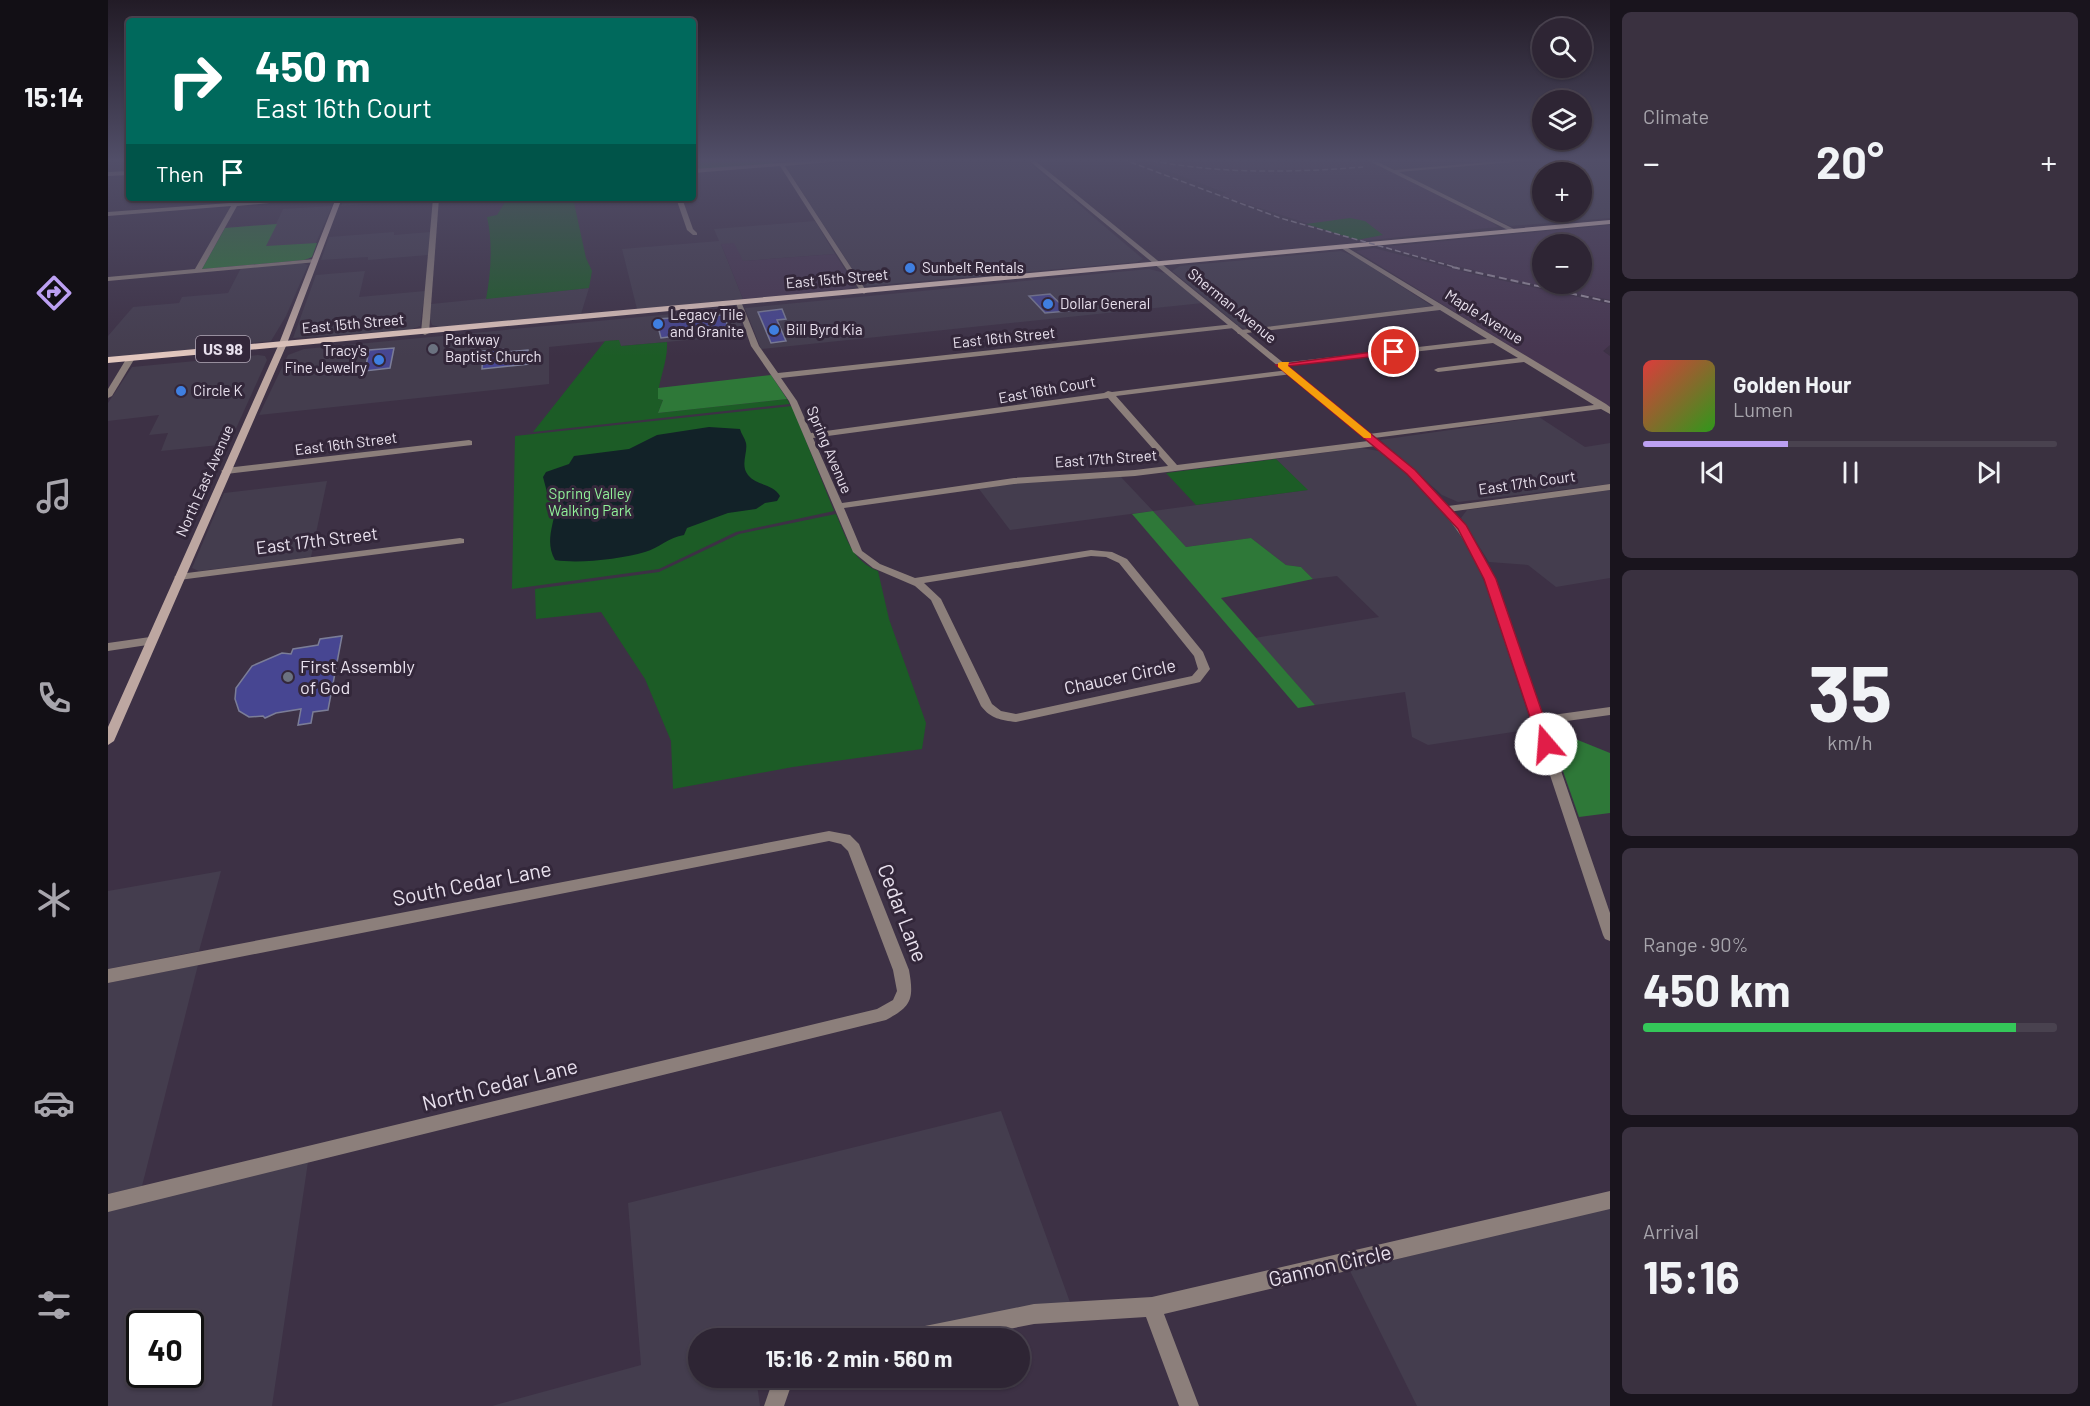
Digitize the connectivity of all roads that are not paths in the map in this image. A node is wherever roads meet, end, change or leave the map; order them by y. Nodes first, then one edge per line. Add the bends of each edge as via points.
1 (223, 225) edge
2 (329, 225) edge
3 (434, 225) edge
4 (688, 225) edge
5 (820, 225) edge
6 (1110, 225) edge
7 (1501, 225) edge
8 (1582, 225) edge
9 (1514, 231) junction
10 (695, 234) dead end
11 (1343, 247) junction
12 (315, 261) junction
13 (1158, 264) junction
14 (197, 271) junction
15 (108, 279) edge
16 (864, 292) junction
17 (738, 303) junction
18 (1443, 307) junction
19 (1238, 329) junction
20 (425, 333) junction
21 (1496, 340) junction
22 (282, 346) junction
23 (1527, 359) junction
24 (108, 360) edge
25 (130, 361) junction
26 (108, 366) edge
27 (1285, 368) junction
28 (1438, 370) dead end
29 (776, 376) junction
30 (1108, 393) junction
31 (108, 396) edge
32 (1606, 409) edge
33 (809, 436) junction
34 (1373, 440) junction
35 (469, 443) dead end
36 (1175, 468) junction
37 (226, 471) junction
38 (1610, 487) edge
39 (838, 506) junction
40 (1448, 509) junction
41 (460, 541) dead end
42 (179, 577) junction
43 (918, 581) junction
44 (150, 641) junction
45 (108, 647) edge
46 (1610, 711) edge
47 (1538, 721) junction
48 (108, 741) edge
49 (844, 839) joint
50 (1610, 935) edge
51 (108, 976) edge
52 (899, 1005) joint
53 (1610, 1200) edge
54 (108, 1203) edge
55 (1152, 1307) junction
56 (965, 1328) edge
57 (780, 1388) edge
58 (774, 1406) edge
59 (1189, 1406) edge

1 - 14 street
2 - 12 main road, North East Avenue
3 - 20 street
4 - 10 street
5 - 16 street
6 - 13 street, Sherman Avenue
7 - 9 street
8 - 9 main road, East 15th Street / US 98
9 - 11 main road, East 15th Street / US 98
11 - 13 main road, East 15th Street / US 98
11 - 18 street, Maple Avenue
12 - 14 street
12 - 22 main road, North East Avenue
13 - 16 main road, East 15th Street / US 98
13 - 19 street, Sherman Avenue
14 - 15 street
16 - 17 main road, East 15th Street / US 98
17 - 20 main road, East 15th Street / US 98
17 - 29 street, Spring Avenue via 755,346
18 - 19 street, East 16th Street
18 - 21 street, Maple Avenue
19 - 27 street, Sherman Avenue
19 - 29 street, East 16th Street
20 - 22 main road, East 15th Street / US 98
21 - 23 street, Maple Avenue
21 - 27 street, East 16th Court
22 - 25 main road, East 15th Street / US 98
22 - 37 main road, North East Avenue
23 - 28 street
23 - 32 street, Maple Avenue
24 - 25 main road, East 15th Street / US 98
25 - 26 main road, East 15th Street / US 98
25 - 31 street
27 - 30 street, East 16th Court
27 - 34 street, Sherman Avenue
29 - 33 street, Spring Avenue
30 - 33 street, East 16th Court via 1012,410
30 - 36 street
32 - 34 street, East 17th Street
33 - 39 street, Spring Avenue
34 - 36 street, East 17th Street
34 - 40 street, Sherman Avenue
35 - 37 street, East 16th Street
36 - 39 street, East 17th Street via 1014,481
37 - 42 main road, North East Avenue
38 - 40 street, East 17th Court
39 - 43 street, Spring Avenue via 858,552 865,559 873,566
40 - 47 street, Sherman Avenue via 1485,567
41 - 42 street, East 17th Street
42 - 44 main road, North East Avenue
43 - 43 street, Chaucer Circle via 936,599 987,706 997,715 1016,718 1196,679 1204,669 1199,655 1123,561 1108,554 1091,553
44 - 45 street
44 - 48 main road, North East Avenue
46 - 47 street
47 - 50 street, Sherman Avenue
49 - 51 street, South Cedar Lane via 824,836
49 - 52 street, Cedar Lane via 859,859 903,975 905,995
52 - 54 street, North Cedar Lane via 880,1015
53 - 55 street, Gannon Circle
55 - 56 street, Gannon Circle via 1034,1314
55 - 59 street
57 - 58 street

